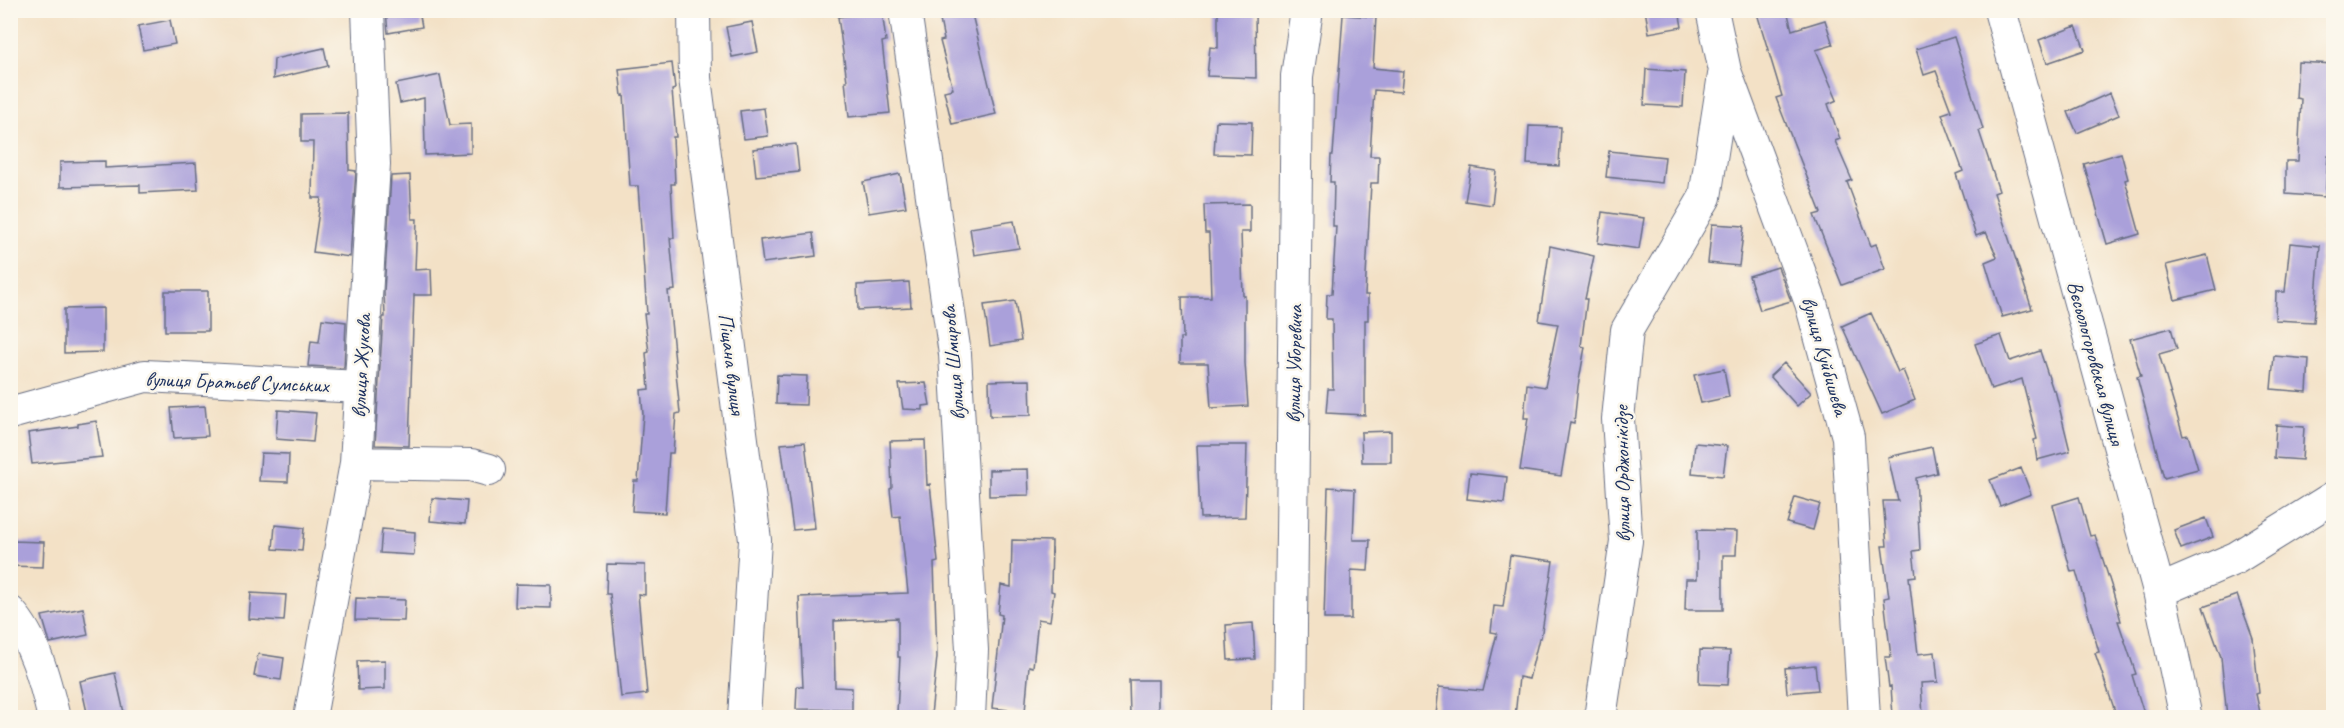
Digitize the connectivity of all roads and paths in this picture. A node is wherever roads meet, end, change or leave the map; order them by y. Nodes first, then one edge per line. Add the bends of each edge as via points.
1 (368, 10) edge
2 (694, 10) edge
3 (905, 10) edge
4 (1307, 10) edge
5 (1712, 10) edge
6 (2000, 10) edge
7 (1725, 71) junction
8 (360, 387) junction
9 (10, 413) edge
10 (356, 463) junction
11 (489, 470) dead end
12 (2334, 497) edge
13 (2159, 591) junction
14 (10, 612) edge
15 (54, 717) edge
16 (310, 717) edge
17 (744, 717) edge
18 (969, 717) edge
19 (1290, 717) edge
20 (1600, 717) edge
21 (1864, 717) edge
22 (2186, 717) edge

1 - 8 street, вулиця Жукова via 374,164
2 - 17 street, Піщана вулиця via 695,78 755,540
3 - 18 street, вулиця Шмирова via 956,354 972,650
4 - 19 street, вулиця Уборевича via 1297,76
5 - 7 street, вулиця Куйбишева
6 - 13 street, Вєсьологоровская вулиця
7 - 20 street, вулиця Орджонікідзе via 1705,197 1628,330 1618,419 1626,541
7 - 21 street, вулиця Куйбишева via 1811,303 1848,437
8 - 9 street, вулиця Братьєв Сумських via 145,376
8 - 10 street, вулиця Жукова
10 - 11 street via 471,465
10 - 16 street, вулиця Жукова
12 - 13 street via 2236,558
13 - 22 street, Вєсьологоровская вулиця
14 - 15 street via 22,625 45,681

